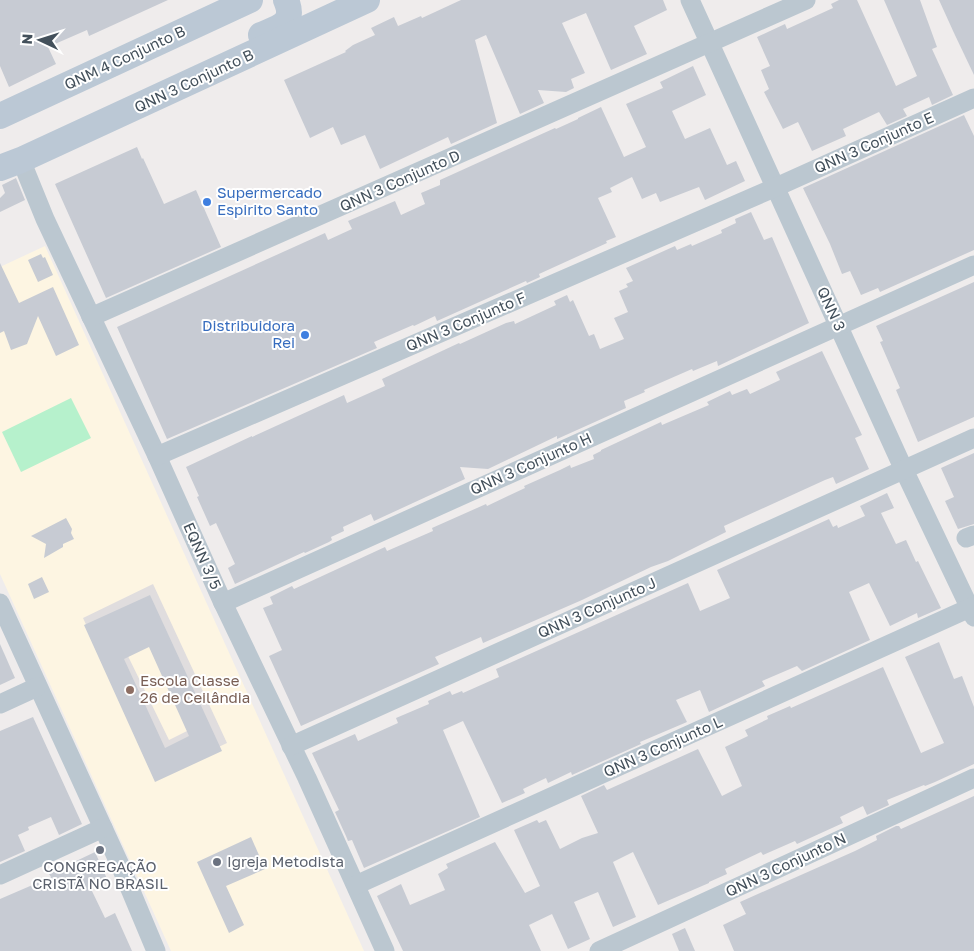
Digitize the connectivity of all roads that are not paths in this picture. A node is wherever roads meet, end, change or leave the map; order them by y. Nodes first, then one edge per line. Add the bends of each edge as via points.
1 (250, 0) edge
2 (286, 0) edge
3 (314, 0) edge
4 (367, 0) edge
5 (690, 0) edge
6 (806, 0) edge
7 (336, 14) junction
8 (709, 44) junction
9 (974, 98) edge
10 (0, 116) edge
11 (113, 119) junction
12 (11, 164) edge
13 (774, 188) junction
14 (974, 265) edge
15 (91, 317) junction
16 (838, 326) junction
17 (974, 438) edge
18 (157, 456) junction
19 (904, 470) junction
20 (0, 603) edge
21 (223, 603) junction
22 (973, 610) edge
23 (38, 687) junction
24 (0, 704) edge
25 (290, 746) junction
26 (974, 778) edge
27 (103, 828) junction
28 (0, 874) edge
29 (356, 885) junction
30 (156, 951) edge
31 (385, 951) edge
32 (599, 951) edge

1 - 10 main road, QNM 4 Conjunto B
2 - 11 main road via 290,17 283,25 165,79
3 - 7 main road via 319,9
4 - 7 main road, QNN 3 Conjunto B
5 - 8 street, QNN 3
6 - 8 street, QNN 3 Conjunto D
7 - 11 main road, QNN 3 Conjunto B
8 - 13 street, QNN 3
8 - 15 street, QNN 3 Conjunto D
9 - 13 street, QNN 3 Conjunto E
11 - 12 main road, QNN 3 Conjunto B
12 - 15 street, EQNN 3/5 via 45,219
13 - 16 street, QNN 3
13 - 18 street, QNN 3 Conjunto F
14 - 16 street, QNN 3 Conjunto H
15 - 18 street, EQNN 3/5
16 - 19 street, QNN 3
16 - 21 street, QNN 3 Conjunto H
17 - 19 street, QNN 3 Conjunto J
18 - 21 street, EQNN 3/5
19 - 22 street, QNN 3
19 - 25 street, QNN 3 Conjunto J
20 - 23 street
21 - 25 street, EQNN 3/5
22 - 29 street, QNN 3 Conjunto L
23 - 24 street
23 - 27 street
25 - 29 street, EQNN 3/5
26 - 32 street, QNN 3 Conjunto N
27 - 28 street
27 - 30 street
29 - 31 street, EQNN 3/5

